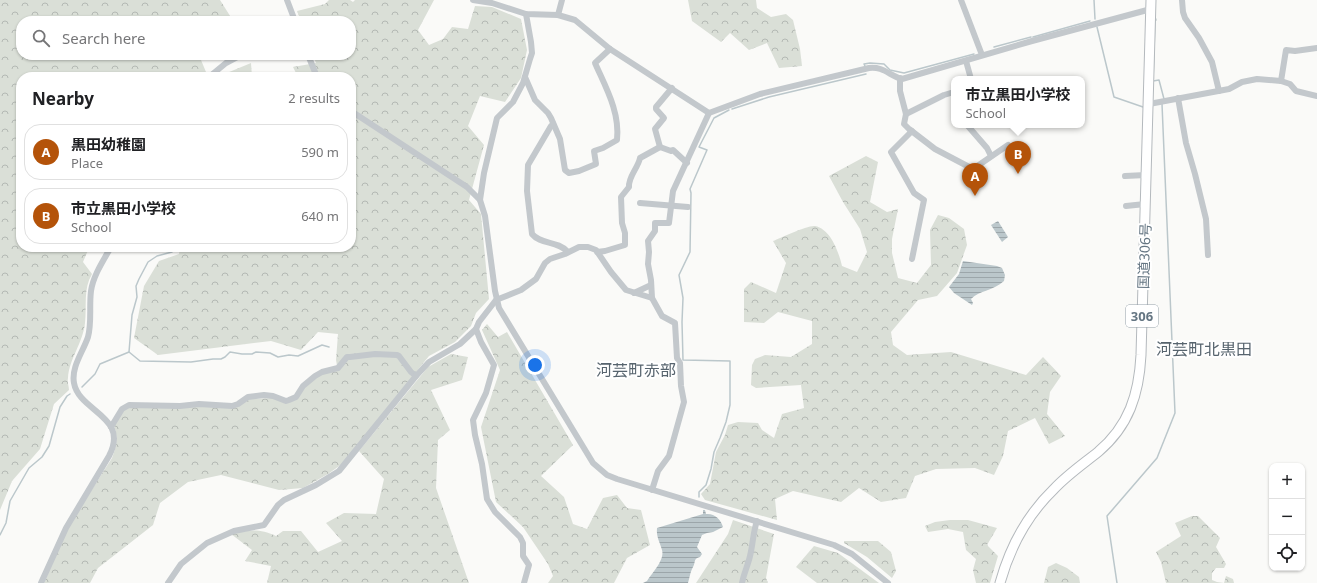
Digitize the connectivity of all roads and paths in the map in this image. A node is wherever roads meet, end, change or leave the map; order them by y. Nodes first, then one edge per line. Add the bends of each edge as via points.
1 (287, 0) edge
2 (472, 0) edge
3 (562, 0) edge
4 (961, 0) edge
5 (1182, 0) edge
6 (1151, 5) edge
7 (526, 14) junction
8 (558, 15) junction
9 (293, 16) edge
10 (1317, 48) edge
11 (610, 49) junction
12 (982, 55) junction
13 (232, 60) edge
14 (310, 60) edge
15 (966, 61) junction
16 (215, 72) edge
17 (315, 72) edge
18 (970, 76) edge
19 (525, 77) junction
20 (900, 78) junction
21 (1281, 81) junction
22 (672, 88) junction
23 (1219, 91) junction
24 (951, 93) edge
25 (1317, 96) edge
26 (1178, 98) junction
27 (1149, 104) junction
28 (709, 113) junction
29 (356, 114) edge
30 (906, 114) junction
31 (553, 124) junction
32 (970, 128) edge
33 (912, 131) junction
34 (1008, 145) dead end
35 (660, 147) junction
36 (991, 156) junction
37 (687, 163) junction
38 (1146, 175) junction
39 (1125, 176) dead end
40 (480, 200) junction
41 (640, 203) dead end
42 (671, 204) junction
43 (1146, 204) junction
44 (1126, 206) dead end
45 (688, 207) dead end
46 (108, 252) edge
47 (568, 252) junction
48 (597, 252) junction
49 (1208, 255) dead end
50 (912, 259) dead end
51 (651, 285) junction
52 (634, 293) junction
53 (652, 298) junction
54 (496, 300) junction
55 (476, 329) junction
56 (416, 376) junction
57 (111, 427) junction
58 (652, 490) junction
59 (757, 521) junction
60 (41, 583) edge
61 (168, 583) edge
62 (524, 583) edge
63 (742, 583) edge
64 (888, 583) edge
65 (1000, 583) edge

1 - 9 street
2 - 7 street via 492,3
3 - 8 street
4 - 12 street
5 - 23 street via 1185,18 1212,62
6 - 12 street
6 - 27 highway, 国道306号 / 306
7 - 8 street
7 - 19 street via 532,53
8 - 11 street via 575,20
10 - 21 street via 1286,50
11 - 22 street
11 - 31 street via 595,64 616,117 617,140 594,151 596,164 569,172 564,167 560,139
12 - 15 street
13 - 16 street
14 - 17 street
15 - 18 street
15 - 20 street
19 - 31 street via 535,100 548,113
19 - 40 street via 513,102 497,118
20 - 28 street via 880,68 869,68 760,94
20 - 30 street via 900,91
21 - 23 street via 1250,80
21 - 25 street via 1290,84 1296,91
22 - 28 street
22 - 35 street via 656,107 664,118 655,129
23 - 26 street
24 - 30 street
26 - 27 street
26 - 49 street via 1186,143 1206,219
27 - 38 highway, 国道306号 / 306
28 - 37 street
29 - 40 street via 467,187
30 - 33 street via 904,124
31 - 47 street via 528,165 527,192 534,237 562,246
32 - 36 street
33 - 36 street via 935,149 973,169
33 - 50 street via 891,152 914,193 924,200
34 - 36 street
35 - 37 street via 673,150
35 - 48 street via 640,158 629,187 621,197 624,245
37 - 42 street via 673,191
38 - 39 street
38 - 43 highway, 国道306号 / 306
40 - 54 street via 486,222
41 - 42 street
42 - 45 street
42 - 51 street via 669,223 655,223 655,231 648,241
43 - 44 street
43 - 65 highway, 国道306号 / 306 via 1140,371 1131,409 1122,426 1109,441 1070,474 1036,508 1013,546
46 - 57 street via 93,282 89,330 74,377 79,395 101,414
47 - 48 street via 584,246
47 - 54 street via 545,263 536,279 521,290
48 - 52 street via 621,285
51 - 52 street
51 - 53 street
52 - 53 street
53 - 58 street via 662,316 675,323 676,358 680,363 684,402 669,456 658,471
54 - 55 street
54 - 58 street via 593,463 606,475
55 - 56 street via 460,344 429,362
55 - 62 street via 494,365 485,397 473,420 487,499 495,512 522,539 523,556 530,567
56 - 57 street via 400,356 375,354 348,357 338,368 315,376 303,386 296,398 286,401 264,395 248,397 232,406 129,405 122,409
56 - 61 street via 339,471 284,500 264,525 234,531 207,543 181,564
57 - 60 street via 113,440 110,452 66,528
58 - 59 street
59 - 63 street
59 - 64 street via 834,545 852,554

